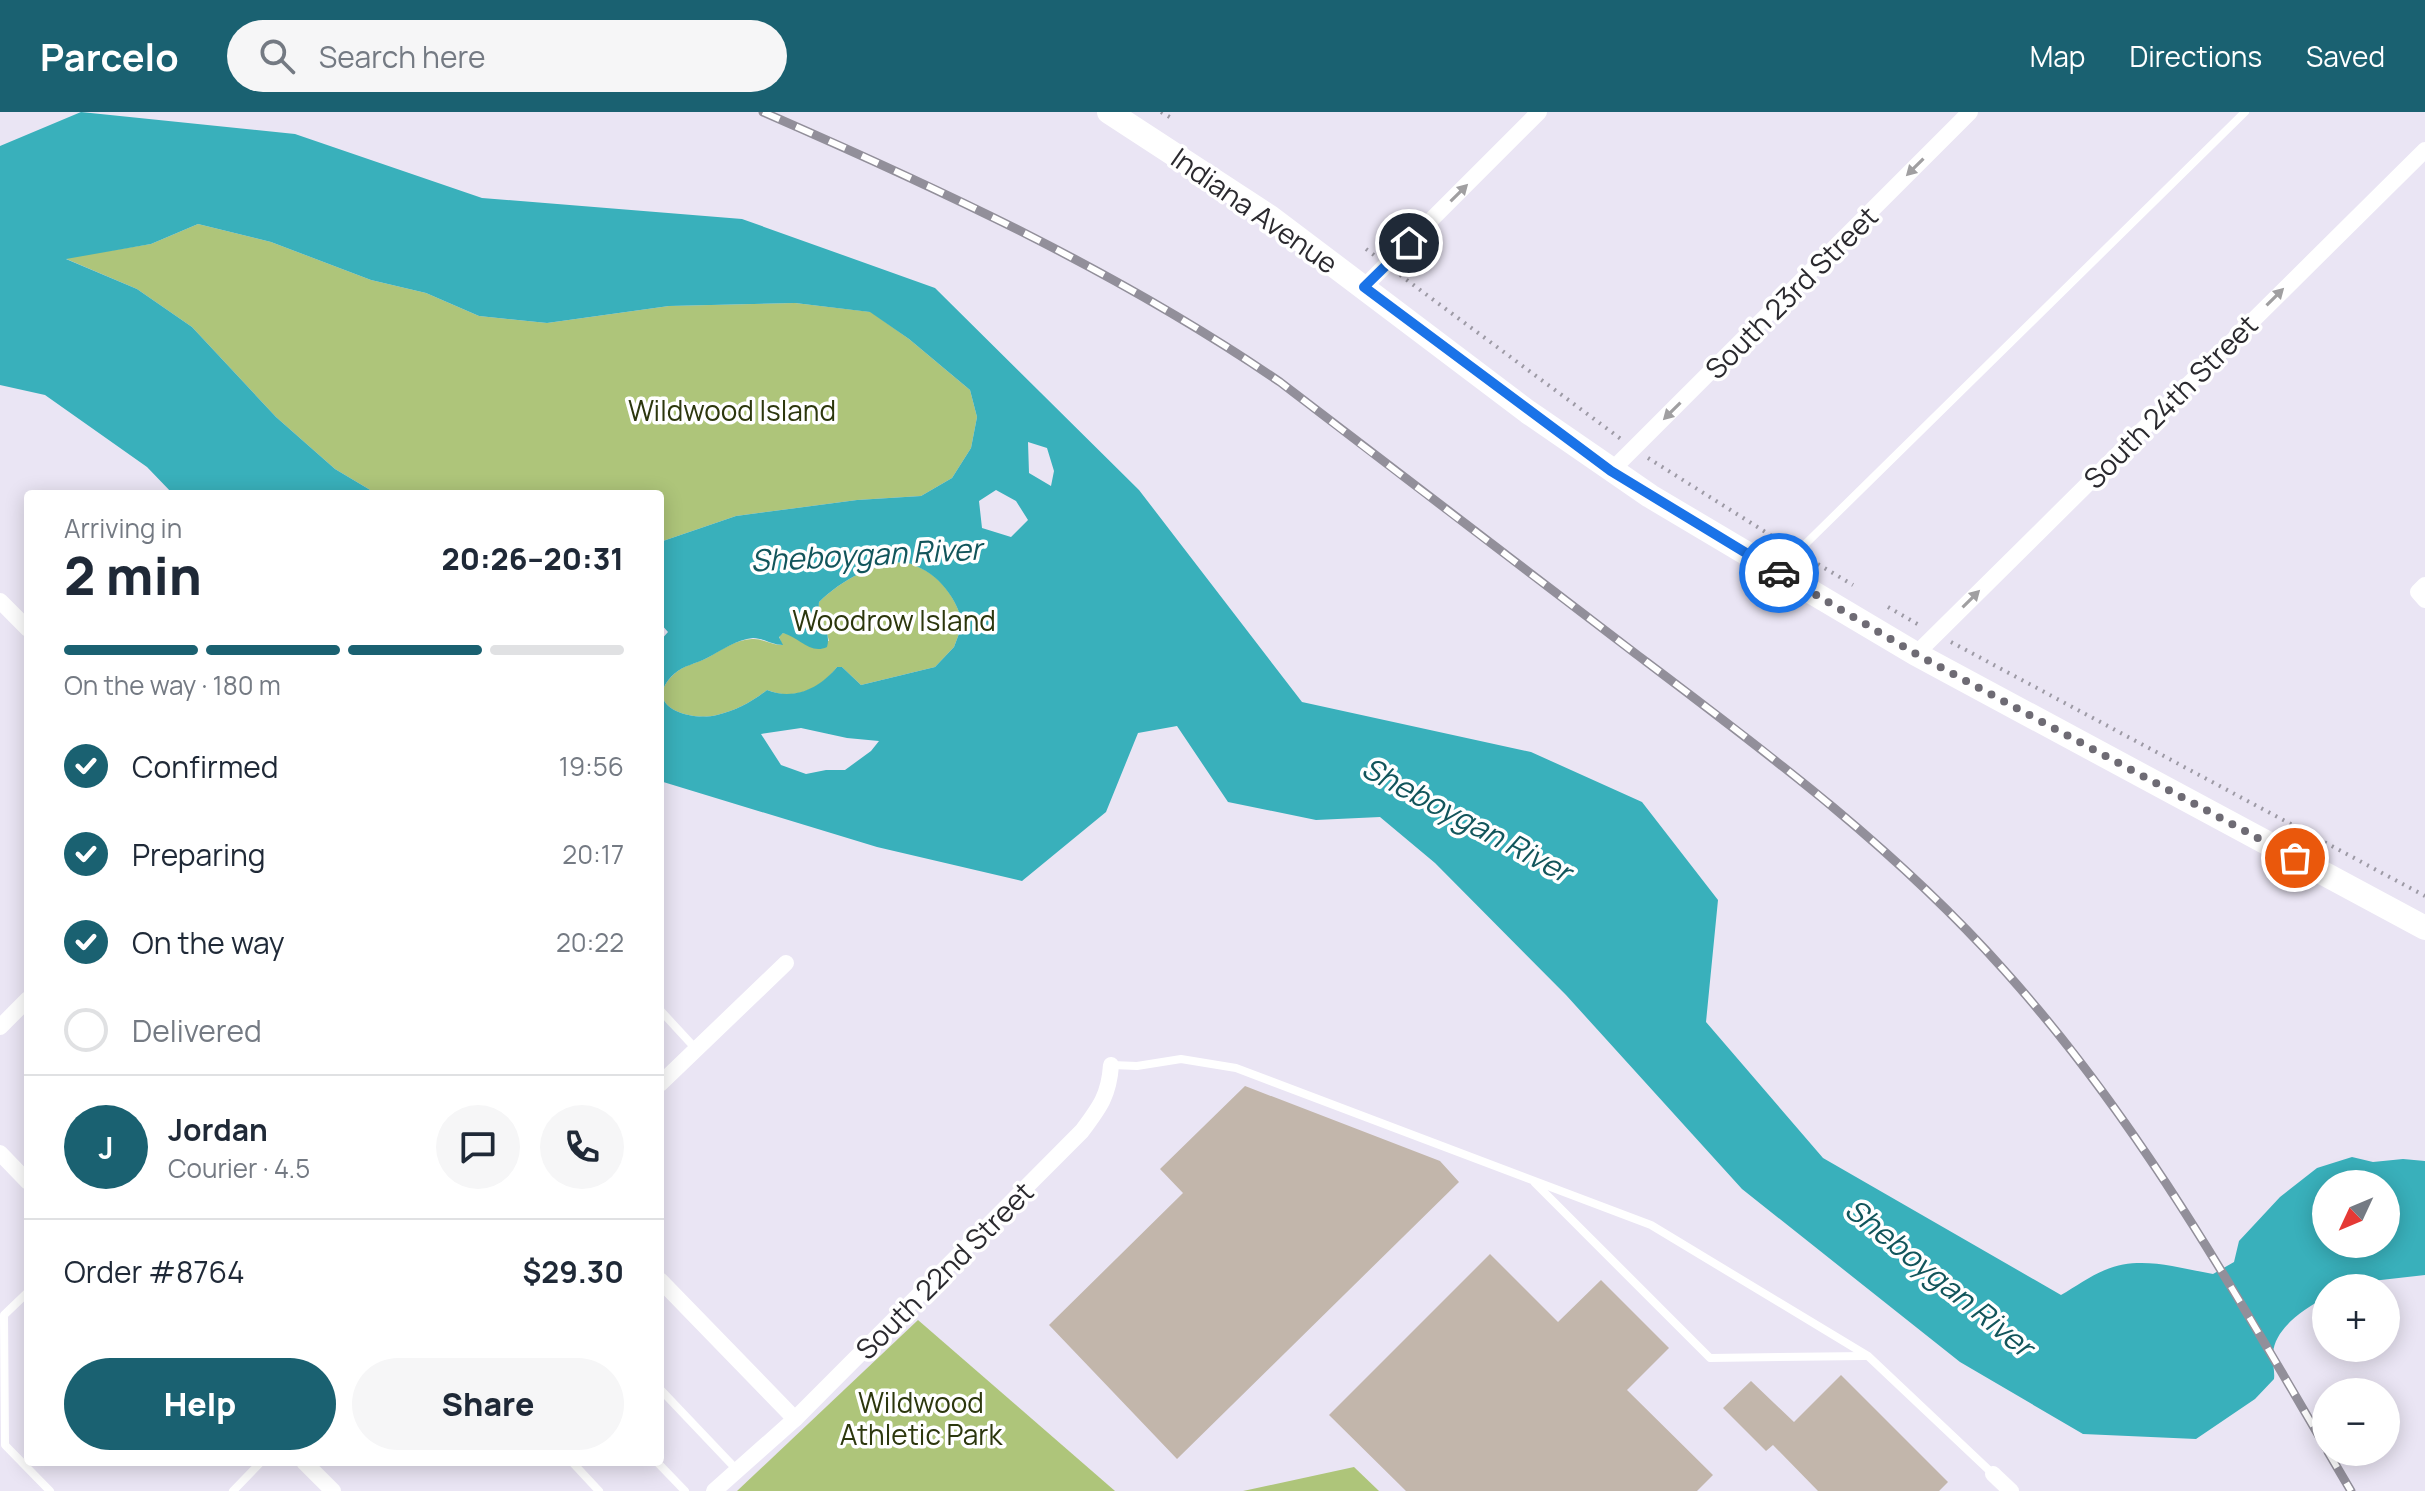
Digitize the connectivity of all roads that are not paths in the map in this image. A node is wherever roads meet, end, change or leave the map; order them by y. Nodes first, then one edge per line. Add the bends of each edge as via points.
1 (1539, 112) edge
2 (1970, 112) edge
3 (2245, 112) edge
4 (1126, 116) edge
5 (2425, 150) edge
6 (1364, 287) junction
7 (1611, 471) junction
8 (1777, 572) junction
9 (0, 601) edge
10 (24, 625) edge
11 (1916, 654) junction
12 (2425, 928) edge
13 (786, 963) dead end
14 (24, 1003) edge
15 (664, 1014) edge
16 (0, 1027) edge
17 (696, 1049) junction
18 (1111, 1065) joint
19 (664, 1080) edge
20 (0, 1153) edge
21 (24, 1178) edge
22 (1532, 1180) junction
23 (664, 1284) edge
24 (24, 1296) edge
25 (1868, 1356) junction
26 (664, 1393) edge
27 (795, 1419) junction
28 (24, 1464) edge
29 (26, 1466) edge
30 (257, 1466) edge
31 (308, 1466) edge
32 (576, 1466) edge
33 (661, 1466) edge
34 (737, 1470) junction
35 (1993, 1474) joint
36 (50, 1491) edge
37 (233, 1491) edge
38 (333, 1491) edge
39 (599, 1491) edge
40 (685, 1491) edge
41 (714, 1491) edge
42 (2011, 1491) edge

6 -> 1 street
2 -> 7 street, South 23rd Street
3 - 8 lane
4 - 6 main road, Indiana Avenue
11 -> 5 street, South 24th Street
6 - 7 main road, Indiana Avenue
7 - 8 main road, Indiana Avenue
8 - 11 main road, Indiana Avenue
9 - 10 street
11 - 12 main road, Indiana Avenue
13 - 17 street
14 - 16 street
15 - 17 lane
17 - 19 street
18 - 22 lane via 1181,1059 1236,1068
18 - 27 street, South 22nd Street via 1109,1087 1082,1131
20 - 21 street
22 - 25 lane via 1651,1225
22 - 25 lane via 1710,1358
23 - 27 street
24 - 28 lane via 4,1315 5,1445
25 - 35 lane
26 - 34 lane
27 - 34 street, South 22nd Street
29 - 36 lane
30 - 37 lane
31 - 38 street
32 - 39 lane
33 - 40 lane
34 - 41 street, South 22nd Street
35 - 42 street

